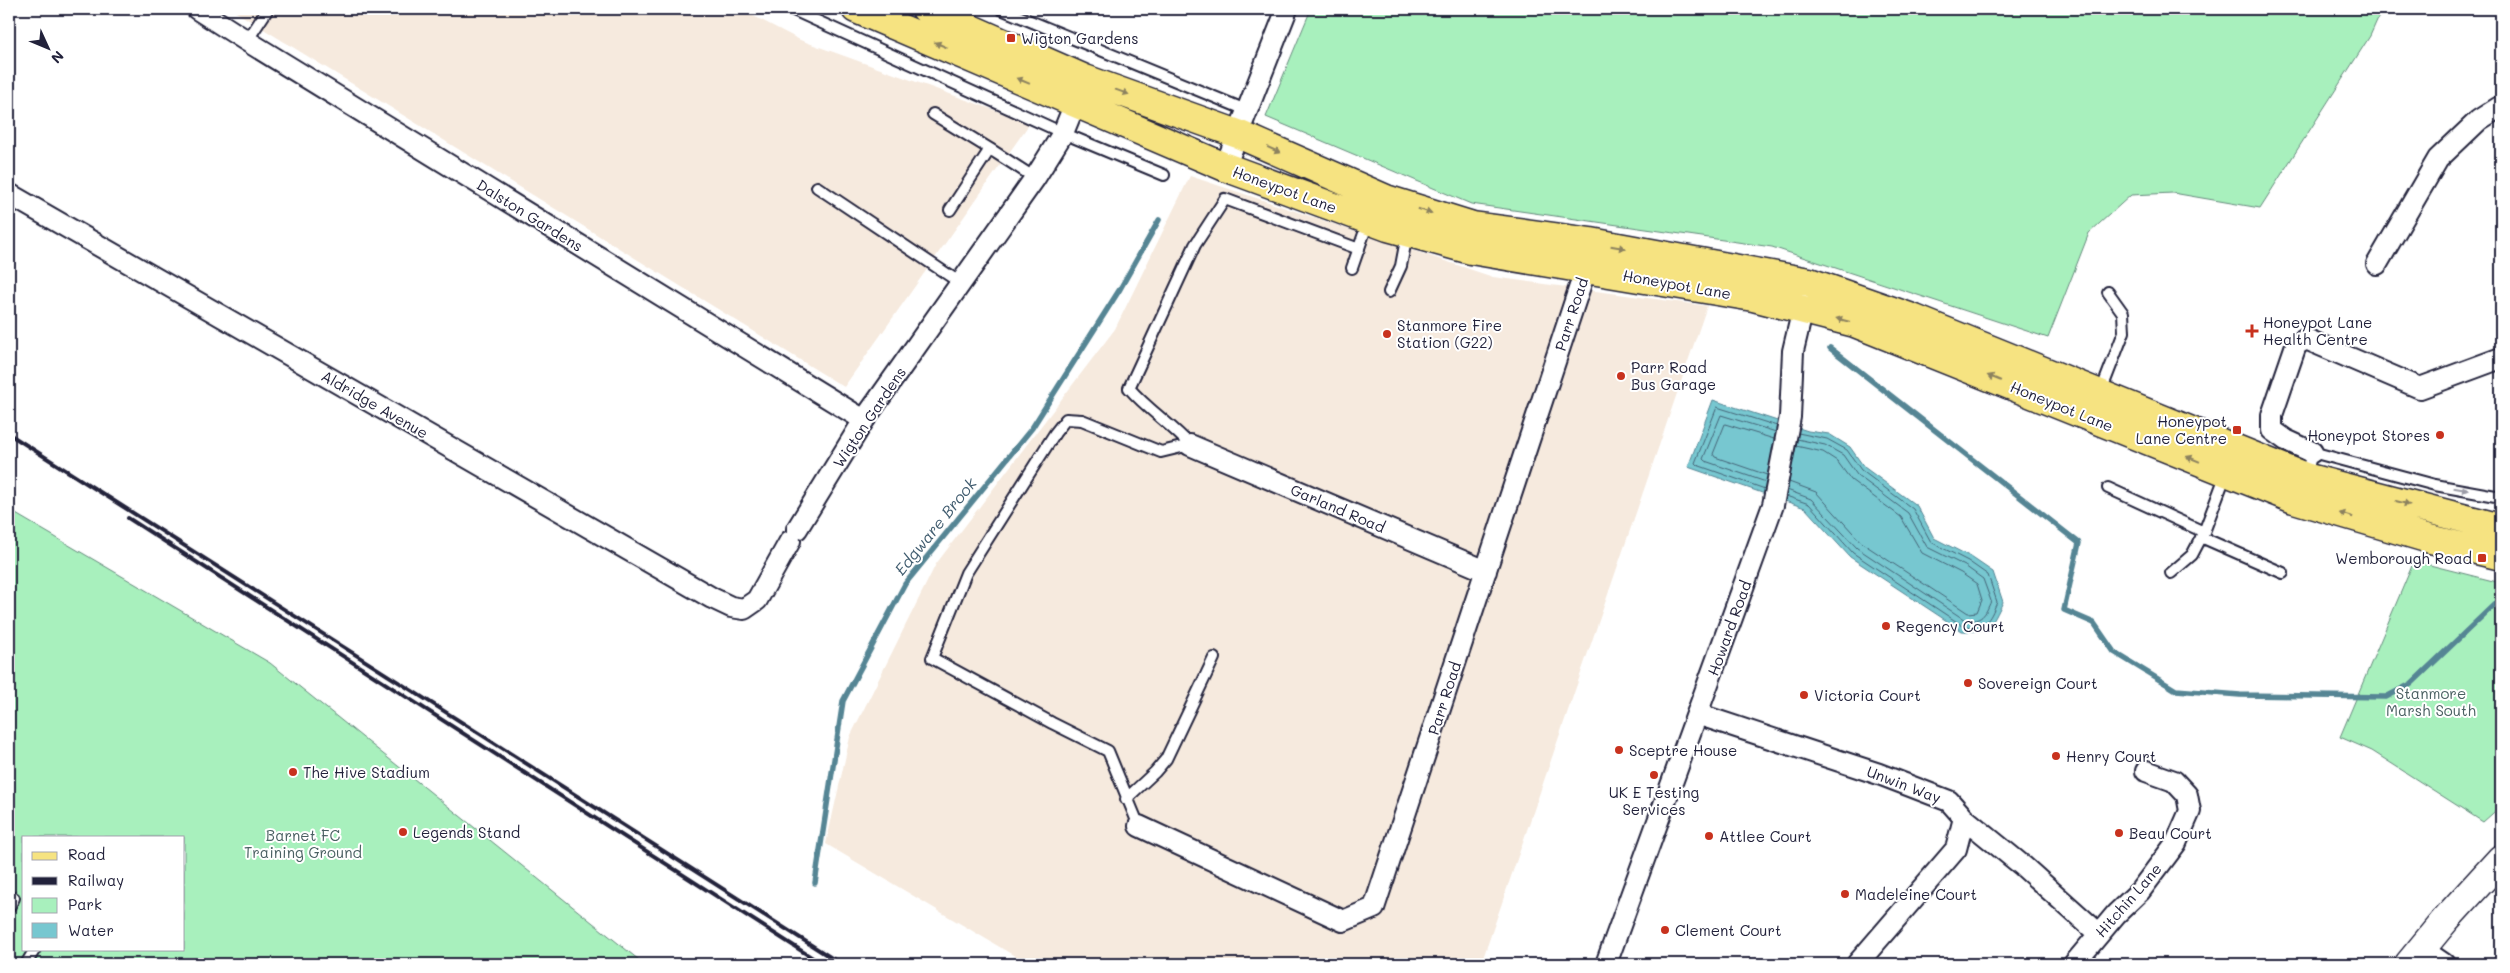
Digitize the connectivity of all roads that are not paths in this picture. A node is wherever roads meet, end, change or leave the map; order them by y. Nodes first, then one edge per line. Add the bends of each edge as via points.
1 (197, 9) edge
2 (268, 9) edge
3 (791, 9) edge
4 (856, 9) edge
5 (926, 9) edge
6 (1001, 9) edge
7 (1287, 9) edge
8 (246, 41) junction
9 (1085, 79) junction
10 (1075, 103) junction
11 (2501, 106) edge
12 (933, 114) dead end
13 (1242, 122) junction
14 (1062, 133) junction
15 (990, 149) junction
16 (1225, 167) junction
17 (1164, 175) dead end
18 (1035, 178) junction
19 (817, 187) dead end
20 (9, 194) edge
21 (1372, 207) junction
22 (950, 210) dead end
23 (1407, 232) junction
24 (1359, 249) junction
25 (1589, 255) junction
26 (2377, 264) dead end
27 (1352, 268) dead end
28 (1809, 282) junction
29 (962, 284) junction
30 (1389, 292) dead end
31 (2108, 292) dead end
32 (1803, 309) junction
33 (2501, 358) edge
34 (2100, 395) junction
35 (864, 420) junction
36 (1190, 445) junction
37 (2227, 473) junction
38 (2302, 481) junction
39 (2108, 488) dead end
40 (2501, 496) edge
41 (2501, 528) edge
42 (2203, 534) junction
43 (2501, 556) edge
44 (1486, 571) junction
45 (2171, 573) dead end
46 (2283, 573) dead end
47 (744, 609) joint
48 (1214, 658) dead end
49 (1697, 714) junction
50 (2146, 771) dead end
51 (1126, 799) junction
52 (1964, 818) junction
53 (1139, 826) joint
54 (2501, 859) edge
55 (2099, 934) junction
56 (34, 950) edge
57 (2416, 957) edge
58 (26, 964) edge
59 (1606, 964) edge
60 (1856, 964) edge
61 (2074, 964) edge
62 (2444, 964) edge

1 - 8 street, Dalston Gardens
2 - 8 lane
3 - 14 lane
10 -> 4 main road, Honeypot Lane
5 - 9 main road, Honeypot Lane
6 - 13 lane
7 - 13 street
8 - 35 street, Dalston Gardens
9 - 10 street, Wigton Gardens
9 -> 13 main road, Honeypot Lane
10 - 14 street, Wigton Gardens
10 - 16 main road, Honeypot Lane
11 - 26 street via 2479,120 2438,160
12 - 15 lane
13 - 16 street
13 -> 21 main road, Honeypot Lane
14 - 17 lane
14 - 18 street, Wigton Gardens
15 - 18 lane
15 - 22 lane
16 - 21 main road, Honeypot Lane
18 - 29 street, Wigton Gardens
19 - 29 lane
20 - 47 street, Aldridge Avenue via 712,598
21 - 23 main road, Honeypot Lane
21 - 24 lane
21 -> 25 main road, Honeypot Lane via 1473,226
23 - 25 main road, Honeypot Lane via 1471,250
23 - 30 lane via 1402,266
24 - 27 lane
24 - 36 lane via 1226,198 1195,245 1129,388
25 -> 28 main road, Honeypot Lane
25 - 32 main road, Honeypot Lane
25 - 44 street, Parr Road
28 - 32 street, Howard Road
28 - 34 main road, Honeypot Lane via 1915,319
29 - 35 street, Wigton Gardens
31 - 34 lane via 2123,313 2124,332
37 -> 32 main road, Honeypot Lane via 1855,323
32 - 49 street, Howard Road via 1793,351 1790,417 1773,505
33 - 38 street via 2420,388 2306,339 2296,345 2272,415 2272,430 2286,440
34 - 38 main road, Honeypot Lane
35 - 47 street, Wigton Gardens via 757,600
36 - 44 street, Garland Road
36 - 51 lane via 1161,452 1082,420 1066,419 966,573 932,658 1108,751
37 - 38 main road, Honeypot Lane
37 - 42 lane
38 -> 40 lane via 2435,485
38 -> 41 main road, Honeypot Lane
43 -> 38 main road, Honeypot Lane via 2393,529
39 - 42 lane
42 - 45 lane via 2192,555
42 - 46 lane
44 - 53 street, Parr Road via 1374,908 1343,921
48 - 51 lane via 1166,759
49 - 52 street, Unwin Way via 1879,774 1949,801
49 - 59 street, Howard Road
50 - 55 street, Hitchin Lane via 2174,781 2187,795 2190,811 2176,843 2146,883
51 - 53 lane
52 - 55 street, Unwin Way
52 - 60 street via 1956,848
54 - 57 main road
55 - 61 street, Hitchin Lane
56 - 58 lane
57 - 62 street

